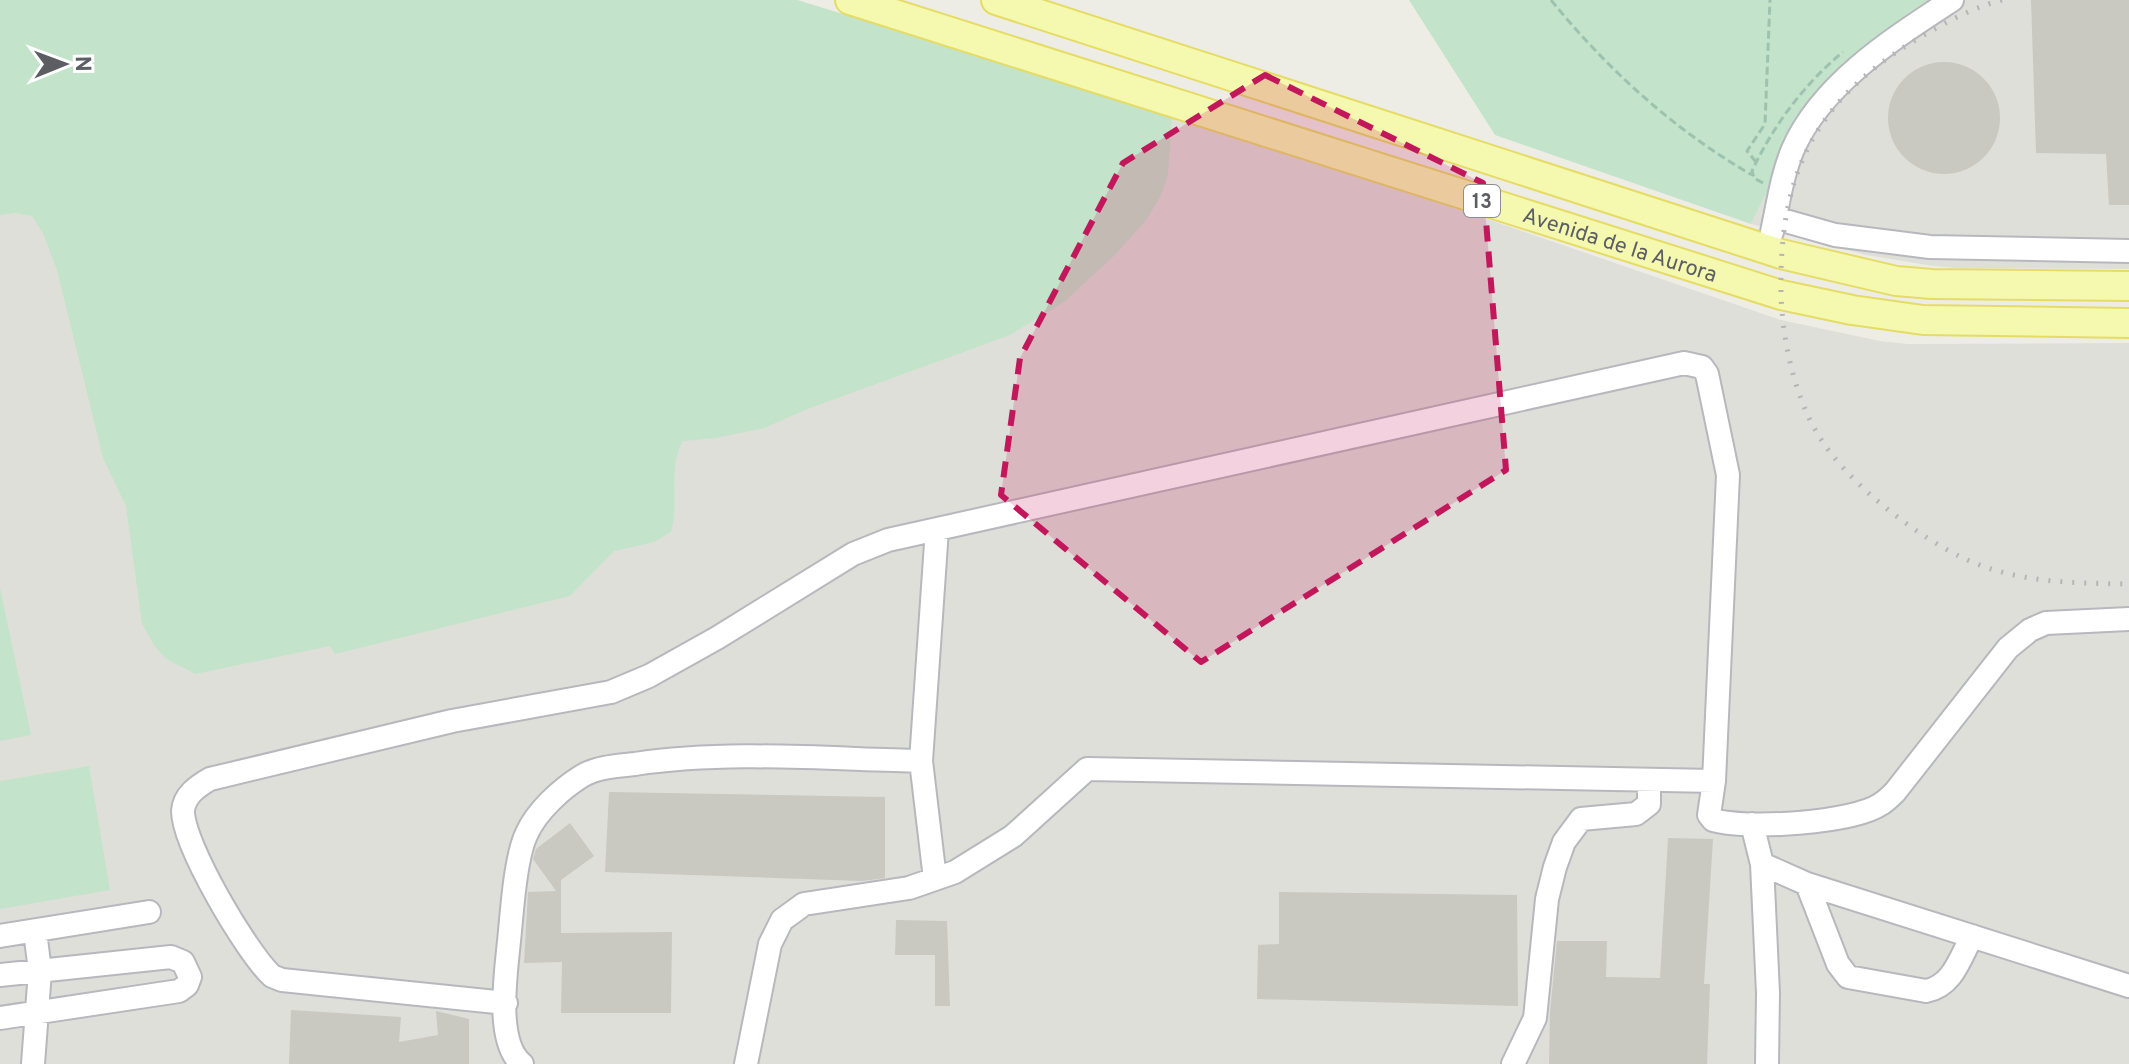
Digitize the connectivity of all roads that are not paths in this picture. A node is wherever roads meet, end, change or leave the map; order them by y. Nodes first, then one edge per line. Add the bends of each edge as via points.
1 (850, 0) edge
2 (996, 0) edge
3 (1952, 0) edge
4 (1775, 218) junction
5 (1769, 251) junction
6 (2129, 251) edge
7 (2129, 286) edge
8 (2129, 323) edge
9 (937, 529) junction
10 (2129, 619) edge
11 (921, 761) junction
12 (1649, 781) junction
13 (1714, 781) junction
14 (1752, 824) junction
15 (1762, 864) junction
16 (935, 879) junction
17 (1807, 884) junction
18 (149, 912) dead end
19 (35, 931) junction
20 (0, 936) edge
21 (1972, 936) junction
22 (40, 971) junction
23 (0, 975) edge
24 (2129, 986) edge
25 (506, 1003) junction
26 (36, 1013) junction
27 (0, 1018) edge
28 (33, 1064) edge
29 (522, 1064) edge
30 (746, 1064) edge
31 (1513, 1064) edge
32 (1767, 1064) edge

1 - 8 main road, Avenida de la Aurora / 13 via 1781,295 1923,320
2 - 5 main road, Avenida de la Aurora / 13
3 - 4 lane via 1865,63 1814,114 1789,159
4 - 5 lane
4 - 6 lane via 1835,235 1930,247
5 - 7 main road, Avenida de la Aurora / 13 via 1896,281
9 - 11 lane
9 - 13 lane via 1694,363 1710,383 1728,475
9 - 25 lane via 853,554 703,646 611,692 452,721 225,775 189,796 183,812 188,836 216,895 272,976
10 - 14 lane via 2046,623 2020,637 1881,805 1854,815
11 - 16 lane
11 - 25 lane via 725,757 649,762 582,776 553,800 523,843
12 - 13 lane
12 - 16 lane via 1087,769 1013,836
12 - 31 lane via 1649,804 1636,814 1581,819 1564,842 1547,899 1535,1018
13 - 14 lane via 1711,817
14 - 15 lane
15 - 17 lane
15 - 32 lane
16 - 30 lane via 897,890 814,901 788,914 770,944
17 - 21 lane
17 - 21 lane via 1838,964 1853,980 1933,990 1951,977
18 - 19 lane
19 - 20 lane
19 - 22 lane
21 - 24 lane
22 - 23 lane
22 - 26 lane
22 - 26 lane via 171,957 183,962 190,977 179,991
25 - 29 lane via 509,1043
26 - 27 lane
26 - 28 lane

